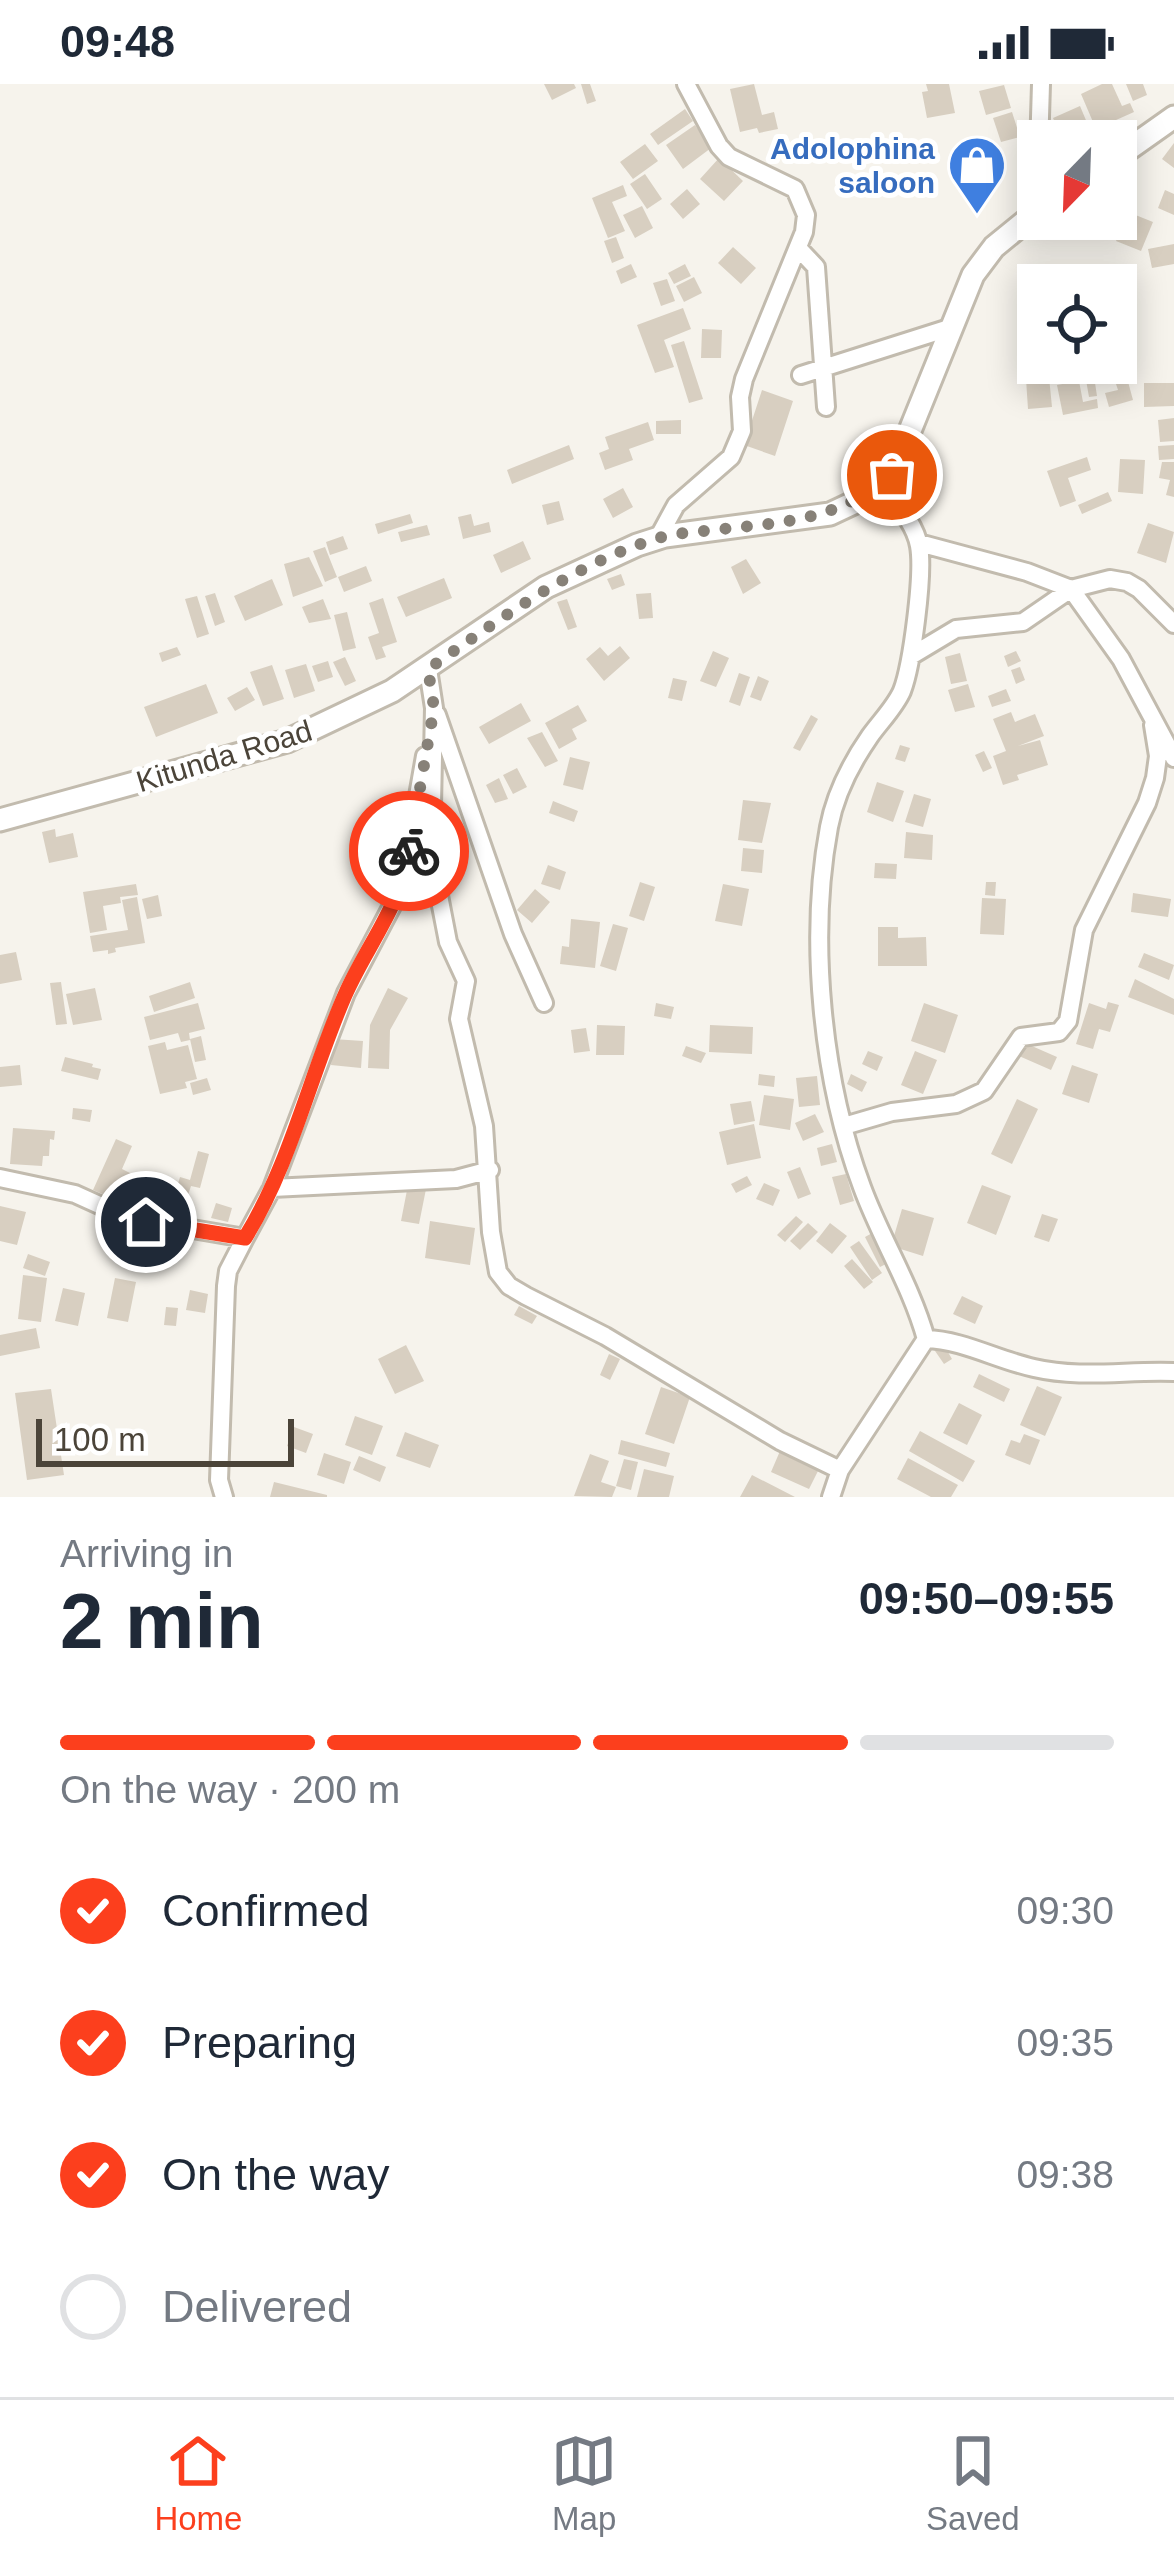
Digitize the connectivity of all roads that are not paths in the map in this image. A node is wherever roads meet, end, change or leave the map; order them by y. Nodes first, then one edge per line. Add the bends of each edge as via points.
1 (686, 84) edge
2 (1041, 84) edge
3 (1174, 117) edge
4 (1040, 120) edge
5 (1137, 143) edge
6 (1017, 229) edge
7 (799, 249) junction
8 (949, 328) junction
9 (821, 368) junction
10 (801, 376) dead end
11 (826, 407) dead end
12 (882, 484) junction
13 (658, 538) junction
14 (919, 544) junction
15 (1071, 590) junction
16 (1174, 624) edge
17 (911, 656) junction
18 (428, 669) junction
19 (434, 708) junction
20 (1153, 725) junction
21 (1174, 758) edge
22 (0, 820) edge
23 (544, 1003) dead end
24 (844, 1126) junction
25 (490, 1170) junction
26 (0, 1178) edge
27 (272, 1188) junction
28 (245, 1238) junction
29 (926, 1339) junction
30 (1174, 1372) edge
31 (840, 1470) junction
32 (224, 1497) edge
33 (831, 1497) edge

1 - 7 street via 729,158 795,189 806,214
2 - 4 street
3 - 5 street
6 - 8 street via 973,275
7 - 9 street via 816,267
7 - 13 street via 750,361 731,457 676,505
8 - 9 street
8 - 12 street
9 - 10 street
9 - 11 street
12 - 13 street, Kitunda Road via 830,514
12 - 14 street
13 - 18 street, Kitunda Road via 546,587
14 - 15 street
14 - 17 street
15 - 16 street via 1110,579 1127,583
15 - 17 street via 1023,622 956,628
15 - 20 street via 1120,659
17 - 24 street via 901,694 866,742 829,826 819,921 831,1072
18 - 19 street
18 - 22 street, Kitunda Road via 287,741
19 - 23 street
19 - 25 street via 431,854 448,942 466,981 459,1019
19 - 27 street via 403,887 346,993
20 - 21 street
20 - 24 street via 1158,756 1147,803 1084,929 1068,1021 1059,1032 1021,1037 984,1091
24 - 29 street
25 - 27 street
25 - 31 street via 493,1255 509,1286
26 - 28 street via 75,1194 128,1218
27 - 28 street
28 - 32 street via 226,1286
29 - 30 street via 1073,1374
29 - 31 street
31 - 33 street

